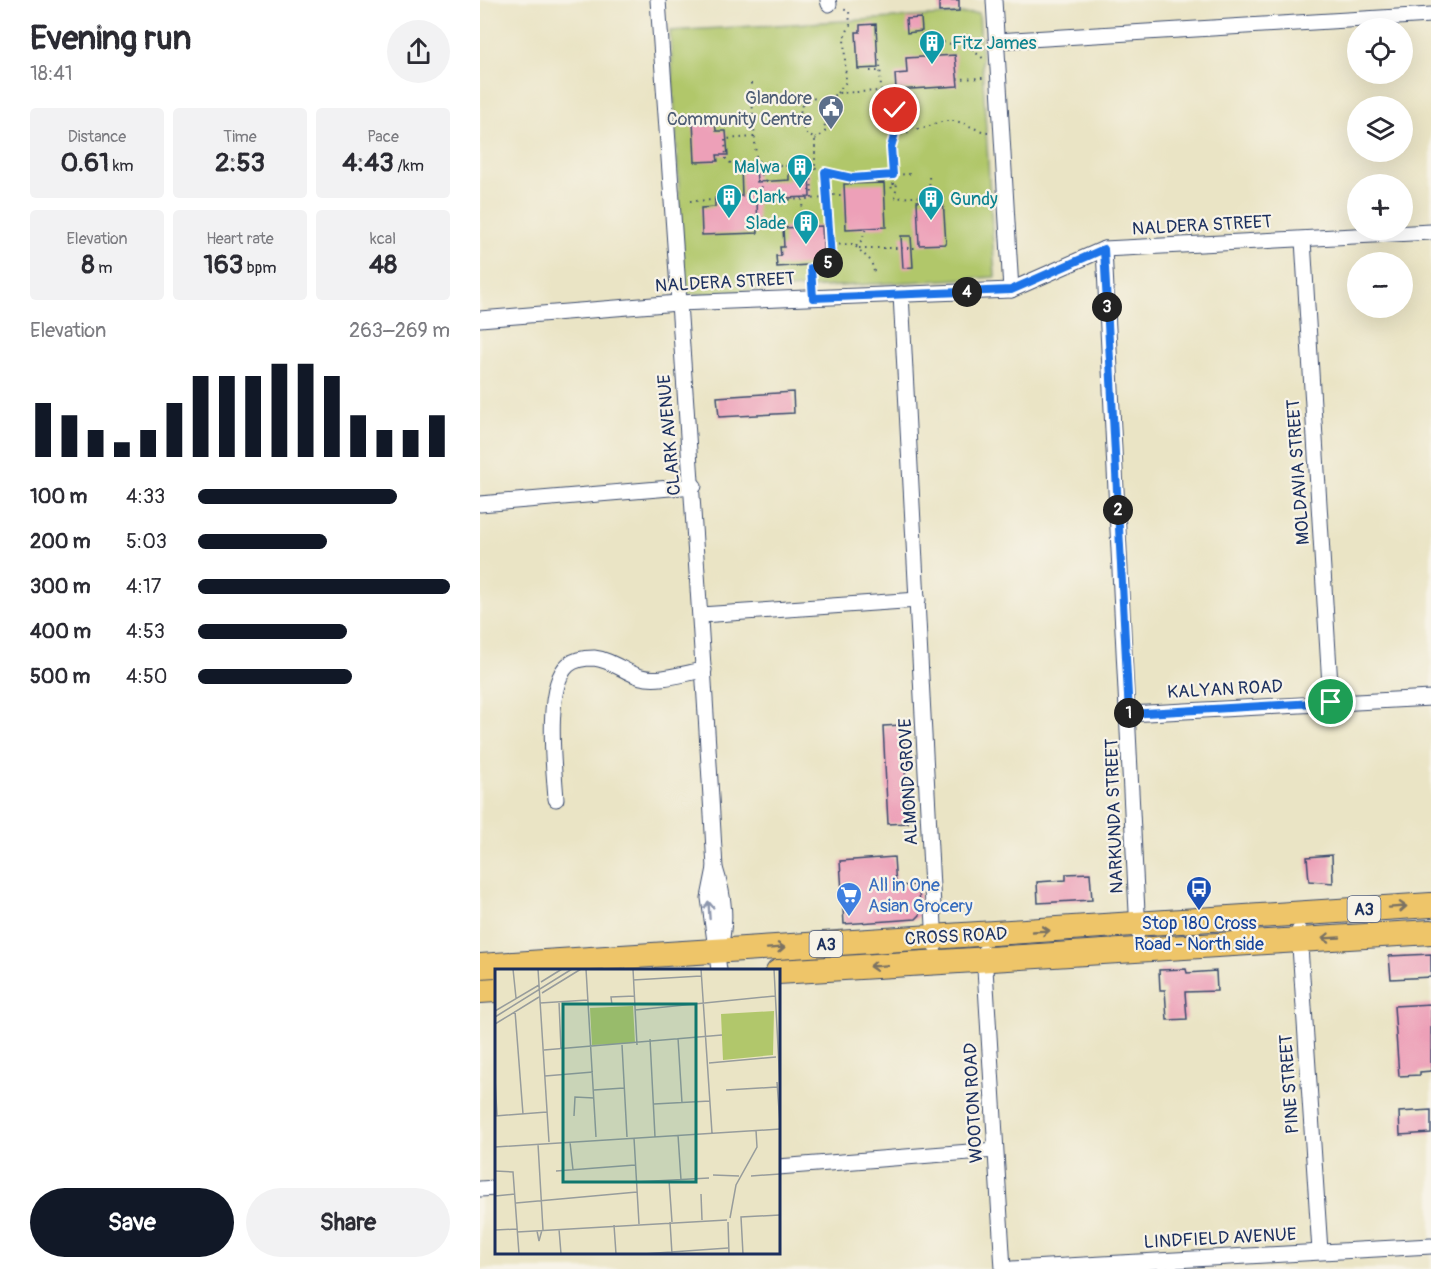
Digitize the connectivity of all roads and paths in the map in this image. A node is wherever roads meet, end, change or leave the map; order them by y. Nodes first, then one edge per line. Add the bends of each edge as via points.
1 (658, 0) edge
2 (994, 0) edge
3 (828, 2) edge
4 (1431, 15) edge
5 (921, 34) dead end
6 (997, 41) junction
7 (984, 59) dead end
8 (880, 60) dead end
9 (870, 71) dead end
10 (880, 71) junction
11 (985, 77) dead end
12 (957, 79) dead end
13 (751, 83) dead end
14 (881, 91) junction
15 (837, 93) junction
16 (752, 98) junction
17 (824, 103) junction
18 (802, 105) junction
19 (895, 110) junction
20 (988, 132) dead end
21 (910, 133) dead end
22 (895, 134) junction
23 (755, 137) junction
24 (815, 140) junction
25 (761, 165) junction
26 (811, 167) junction
27 (816, 168) junction
28 (825, 172) junction
29 (893, 175) junction
30 (928, 175) dead end
31 (910, 176) dead end
32 (843, 195) dead end
33 (756, 197) dead end
34 (762, 197) junction
35 (827, 197) junction
36 (802, 199) junction
37 (812, 199) junction
38 (715, 200) dead end
39 (690, 201) dead end
40 (803, 224) dead end
41 (866, 228) dead end
42 (1431, 232) edge
43 (1303, 240) junction
44 (829, 245) junction
45 (857, 247) junction
46 (918, 248) dead end
47 (1104, 249) junction
48 (875, 275) dead end
49 (1011, 290) junction
50 (901, 294) junction
51 (813, 298) junction
52 (678, 303) junction
53 (480, 319) edge
54 (694, 486) junction
55 (480, 504) edge
56 (918, 600) junction
57 (701, 615) junction
58 (704, 670) junction
59 (1431, 698) edge
60 (1331, 702) junction
61 (1129, 714) junction
62 (556, 799) dead end
63 (1431, 905) edge
64 (1297, 913) junction
65 (1138, 925) junction
66 (1431, 932) edge
67 (983, 934) junction
68 (934, 937) junction
69 (1300, 940) junction
70 (1139, 950) junction
71 (984, 960) junction
72 (718, 961) edge
73 (936, 963) junction
74 (480, 966) edge
75 (780, 972) edge
76 (495, 990) edge
77 (480, 991) edge
78 (995, 1150) junction
79 (780, 1167) edge
80 (495, 1188) edge
81 (480, 1189) edge
82 (1431, 1246) edge
83 (1320, 1251) junction
84 (1239, 1263) edge
85 (1003, 1269) edge
86 (1012, 1269) edge

1 - 52 street, CLARK AVENUE
2 - 6 street
3 - 15 path via 849,11 850,25 844,38 846,82
4 - 6 street
5 - 7 path via 931,40 968,46
6 - 49 street
8 - 10 path
9 - 10 path
10 - 14 path
11 - 12 path
13 - 16 path
14 - 15 path
14 - 19 path via 881,98
15 - 17 path
16 - 18 path via 784,95
16 - 23 path
17 - 18 path via 813,98
17 - 24 path via 825,132
18 - 24 path via 805,133
19 - 20 path via 915,129 954,121
19 - 22 path via 889,123
21 - 22 path
22 - 29 path via 891,147
23 - 25 path via 756,157
23 - 25 path via 724,139 726,159 734,166
24 - 27 path
25 - 26 path
25 - 34 path
26 - 27 path
26 - 37 path
27 - 28 path
28 - 29 path via 852,178
28 - 35 path
29 - 30 path via 894,184 897,183 895,198 930,196
29 - 31 path
32 - 35 path
33 - 34 path
34 - 36 path via 762,201
35 - 37 path
35 - 44 path
36 - 37 path
36 - 40 path
38 - 39 path
41 - 45 path
42 - 43 street, NALDERA STREET
43 - 47 street, NALDERA STREET
43 - 60 street, MOLDAVIA STREET
44 - 45 path
44 - 51 path via 831,259 824,268 811,267
45 - 46 path
45 - 48 path via 871,261
47 - 49 street, NALDERA STREET
47 - 61 street, NARKUNDA STREET
49 - 50 street, NALDERA STREET
50 - 51 street, NALDERA STREET
50 - 56 street, ALMOND GROVE
51 - 52 street, NALDERA STREET
52 - 53 street, NALDERA STREET
52 - 54 street, CLARK AVENUE
54 - 55 street
54 - 57 street, CLARK AVENUE
56 - 57 street
56 - 68 street, ALMOND GROVE
57 - 58 street, CLARK AVENUE
58 - 62 street via 642,678 596,658 567,666 551,729
58 - 72 street, CLARK AVENUE via 715,868 709,898
59 - 60 street, KALYAN ROAD
60 - 61 street, KALYAN ROAD
61 - 65 street, NARKUNDA STREET
64 -> 63 highway, CROSS ROAD / A3
64 - 65 highway, CROSS ROAD / A3
64 - 69 street, PINE STREET
67 -> 65 highway, CROSS ROAD / A3
65 - 70 street, NARKUNDA STREET
66 -> 69 highway, CROSS ROAD / A3
67 - 68 highway, CROSS ROAD / A3
67 - 71 street, WOOTON ROAD
72 -> 68 highway, CROSS ROAD / A3
68 - 73 street, ALMOND GROVE
69 - 70 highway, CROSS ROAD / A3
69 - 83 street, PINE STREET
70 - 71 highway, CROSS ROAD / A3
71 - 73 highway, CROSS ROAD / A3
71 - 78 street, WOOTON ROAD
72 - 74 highway, CROSS ROAD / A3
73 -> 75 highway, CROSS ROAD / A3
76 - 77 highway
78 - 79 street
78 - 85 street, WOOTON ROAD
80 - 81 street
82 - 83 street, LINDFIELD AVENUE
83 - 84 street, LINDFIELD AVENUE
84 - 86 street, LINDFIELD AVENUE

